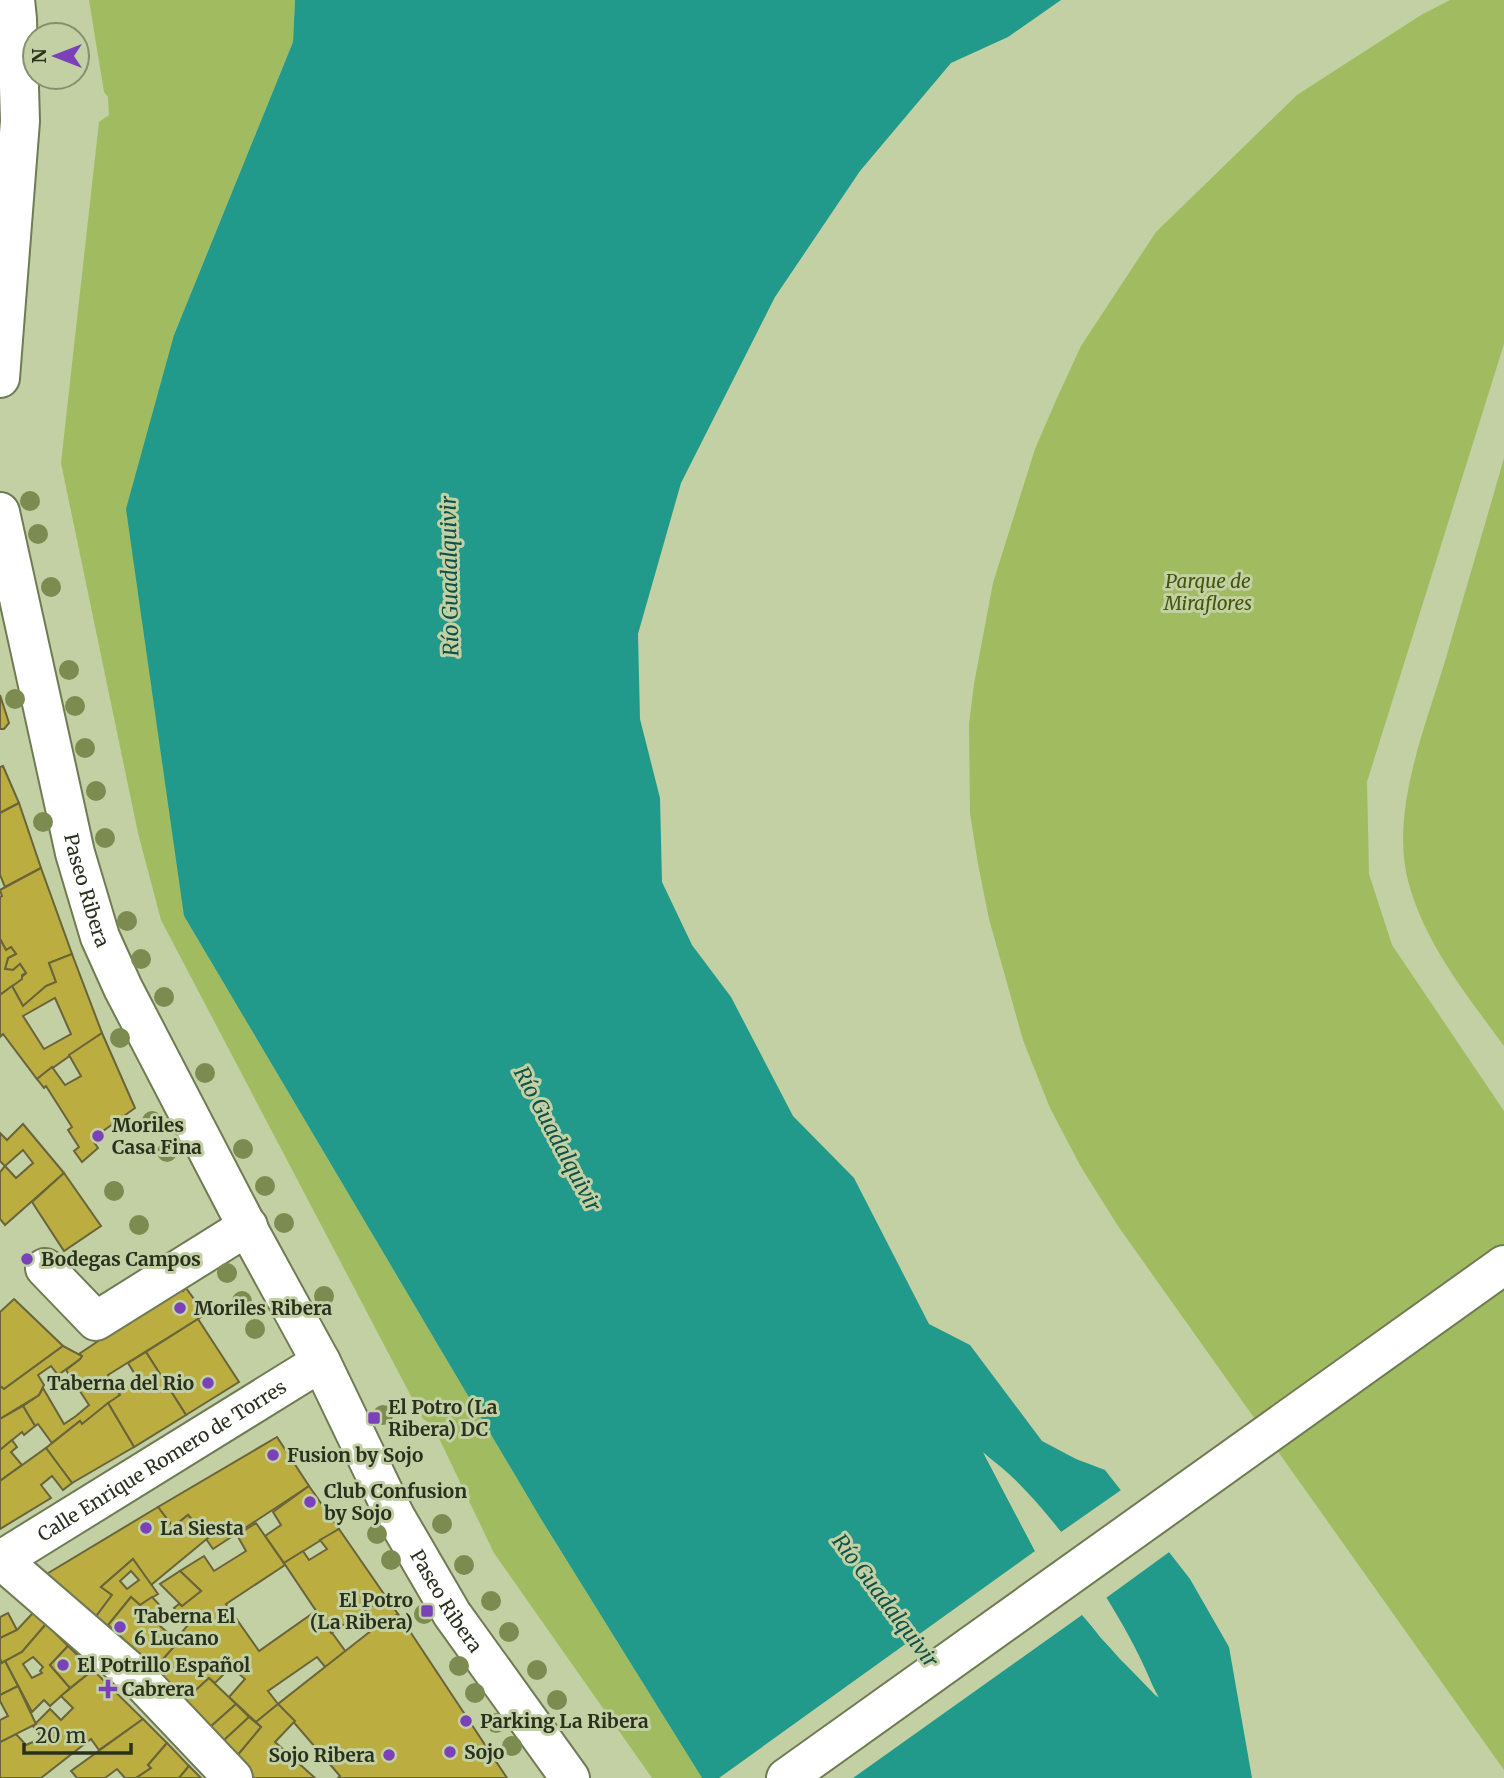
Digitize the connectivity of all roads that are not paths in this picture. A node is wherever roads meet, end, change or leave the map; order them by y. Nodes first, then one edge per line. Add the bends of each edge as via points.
1 (15, 0) edge
2 (0, 378) edge
3 (1, 523) edge
4 (247, 1226) junction
5 (1504, 1265) edge
6 (45, 1268) dead end
7 (321, 1362) junction
8 (1, 1559) edge
9 (233, 1778) edge
10 (570, 1778) edge
11 (786, 1778) edge

1 - 2 street via 20,121
3 - 4 street, Paseo Ribera via 75,853 100,936
4 - 6 street via 96,1321
4 - 7 street, Paseo Ribera
5 - 11 street
7 - 8 street, Calle Enrique Romero de Torres
7 - 10 street, Paseo Ribera via 395,1516 452,1614
8 - 9 street via 140,1679

